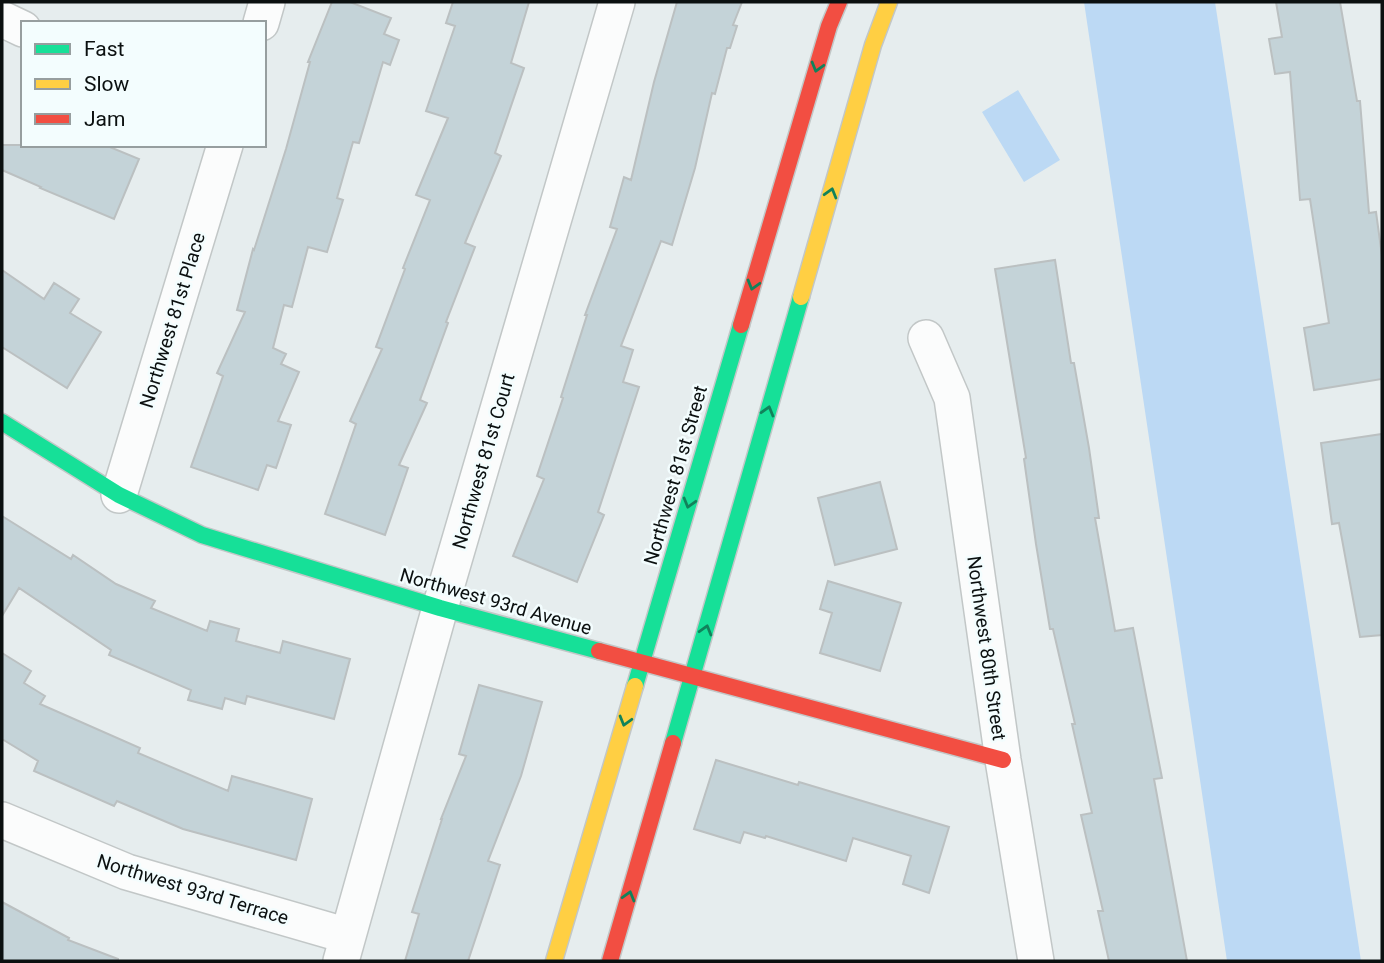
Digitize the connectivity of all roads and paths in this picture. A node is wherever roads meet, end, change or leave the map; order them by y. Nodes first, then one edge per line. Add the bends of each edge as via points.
1 (267, 2) edge
2 (617, 2) edge
3 (839, 2) edge
4 (889, 2) edge
5 (2, 19) edge
6 (262, 21) edge
7 (21, 28) edge
8 (224, 147) edge
9 (926, 338) dead end
10 (2, 422) edge
11 (119, 495) junction
12 (440, 608) junction
13 (642, 663) junction
14 (693, 677) junction
15 (1003, 760) junction
16 (2, 820) edge
17 (344, 949) edge
18 (554, 961) edge
19 (610, 961) edge
20 (1036, 961) edge

1 - 6 street
2 - 12 street, Northwest 81st Court
3 -> 13 street, Northwest 81st Street
14 -> 4 street
5 - 7 street
8 - 11 street, Northwest 81st Place
9 - 15 street, Northwest 80th Street via 952,398
10 - 11 street, Northwest 93rd Avenue
11 - 12 street, Northwest 93rd Avenue via 202,535
12 - 13 street, Northwest 93rd Avenue
12 - 17 street, Northwest 81st Court
13 - 14 street, Northwest 93rd Avenue
13 -> 18 street, Northwest 81st Street
14 - 15 street, Northwest 93rd Avenue
19 -> 14 street
15 - 20 street, Northwest 80th Street
16 - 17 street, Northwest 93rd Terrace via 127,872

